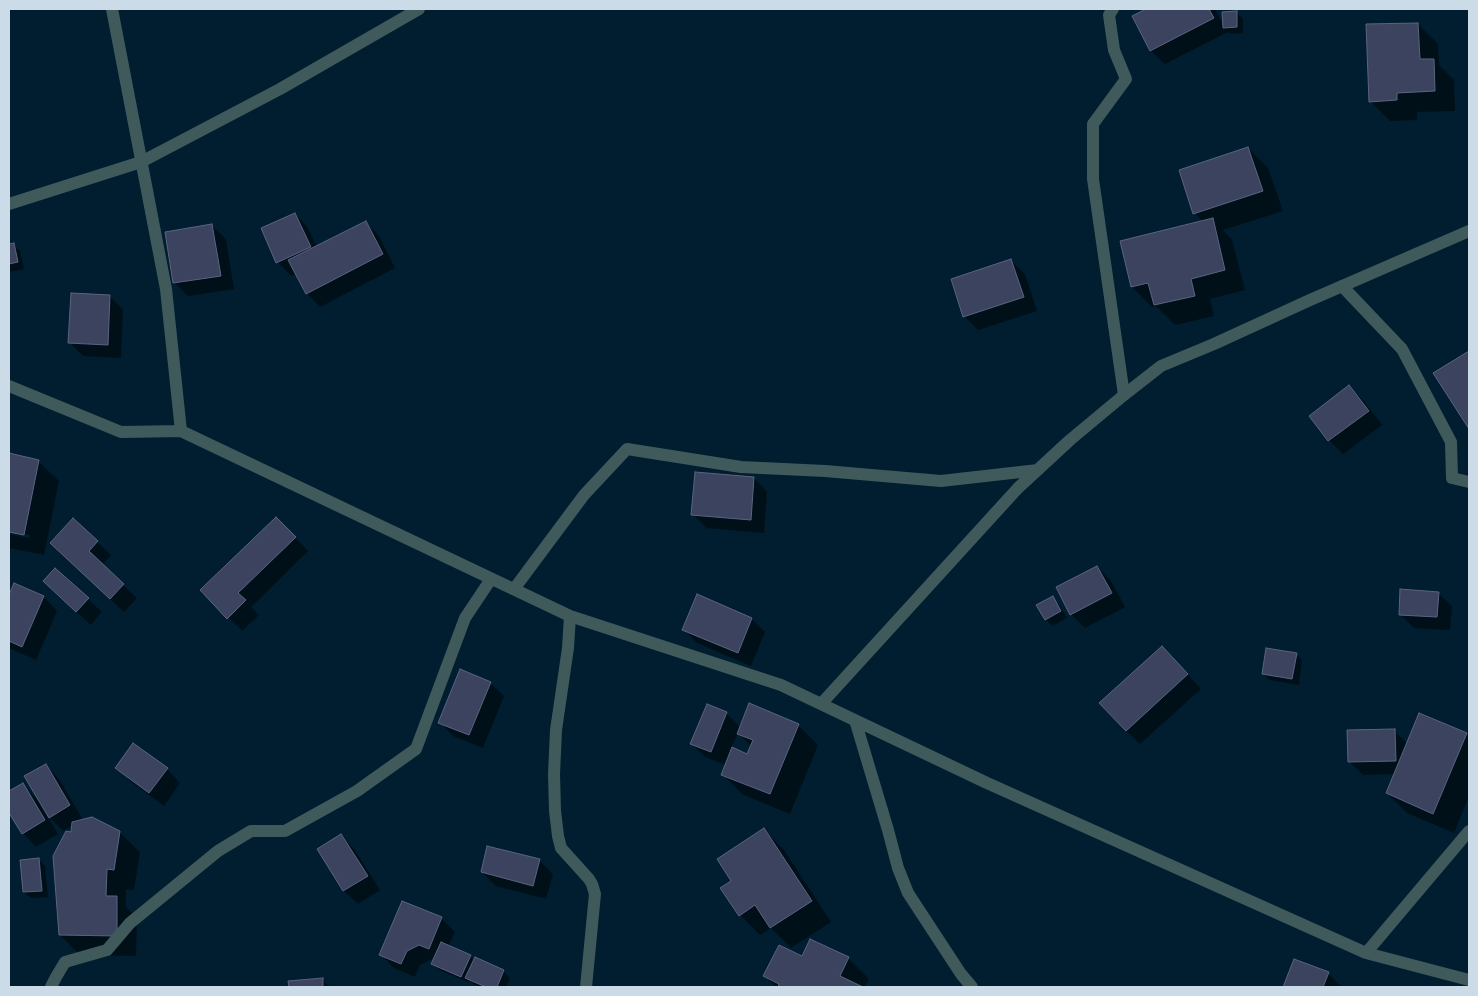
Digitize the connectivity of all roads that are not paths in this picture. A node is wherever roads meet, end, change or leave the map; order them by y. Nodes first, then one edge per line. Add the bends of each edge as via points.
1 (112, 9) edge
2 (419, 9) edge
3 (1113, 9) edge
4 (141, 162) junction
5 (9, 204) edge
6 (1469, 232) edge
7 (1342, 286) junction
8 (9, 386) edge
9 (1124, 395) junction
10 (181, 431) junction
11 (1038, 470) junction
12 (1469, 482) edge
13 (491, 578) junction
14 (514, 589) junction
15 (570, 616) junction
16 (821, 704) junction
17 (855, 720) junction
18 (1469, 831) edge
19 (1366, 953) junction
20 (1469, 980) edge
21 (51, 987) edge
22 (586, 987) edge
23 (972, 987) edge

1 - 4 street
2 - 4 street via 280,89
3 - 9 street via 1109,15 1114,50 1126,79 1093,124 1093,180
4 - 5 street
4 - 10 street via 166,289
6 - 7 street
7 - 9 street via 1161,366
7 - 12 street via 1402,349 1451,442 1452,478
8 - 10 street via 121,432
9 - 11 street
10 - 13 street
11 - 14 street via 941,481 741,467 627,449 584,495
11 - 16 street
13 - 14 street
13 - 21 street via 466,618 416,749 357,791 285,831 251,831 218,851 130,923 108,950 65,962
14 - 15 street
15 - 16 street via 781,685
15 - 22 street via 556,730 555,802 562,848 589,879 595,894
16 - 17 street
17 - 19 street via 987,783
17 - 23 street via 908,893
18 - 19 street
19 - 20 street

